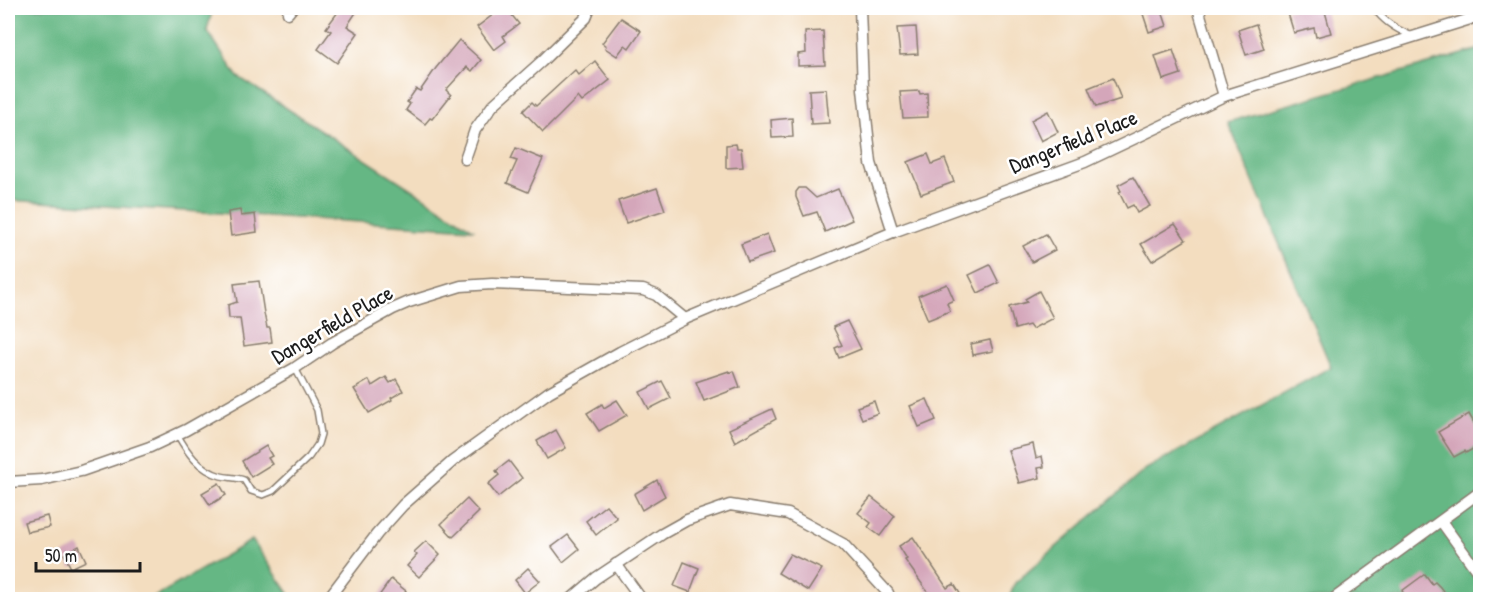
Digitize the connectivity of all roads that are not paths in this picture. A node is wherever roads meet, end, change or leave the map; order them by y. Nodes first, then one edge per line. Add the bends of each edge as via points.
1 (590, 8) edge
2 (860, 8) edge
3 (1198, 8) edge
4 (1374, 8) edge
5 (1480, 16) edge
6 (1415, 37) junction
7 (1224, 96) junction
8 (465, 159) dead end
9 (893, 232) junction
10 (685, 319) junction
11 (295, 368) junction
12 (177, 434) junction
13 (8, 482) edge
14 (1480, 492) edge
15 (1441, 521) junction
16 (616, 564) junction
17 (1480, 575) edge
18 (327, 600) edge
19 (570, 600) edge
20 (642, 600) edge
21 (890, 600) edge
22 (1332, 600) edge

1 - 8 street via 542,62 493,105 475,129
2 - 9 street via 871,163
3 - 7 street
4 - 6 lane via 1391,25
5 - 6 street, Dangerfield Place
6 - 7 street, Dangerfield Place
7 - 9 street, Dangerfield Place via 1085,162
9 - 10 street, Dangerfield Place
10 - 11 street, Dangerfield Place via 656,295 643,290 461,286 393,309
10 - 18 street, Dangerfield Place via 549,392 453,461 403,505
11 - 12 street, Dangerfield Place
11 - 12 lane via 317,410 321,434 309,457 273,491 263,495 251,491 244,480 206,469 189,456
12 - 13 street, Dangerfield Place via 81,471 42,480
14 - 15 street
15 - 17 street
15 - 22 street
16 - 19 street
16 - 20 street
16 - 21 street via 687,520 730,505 788,514 843,544

